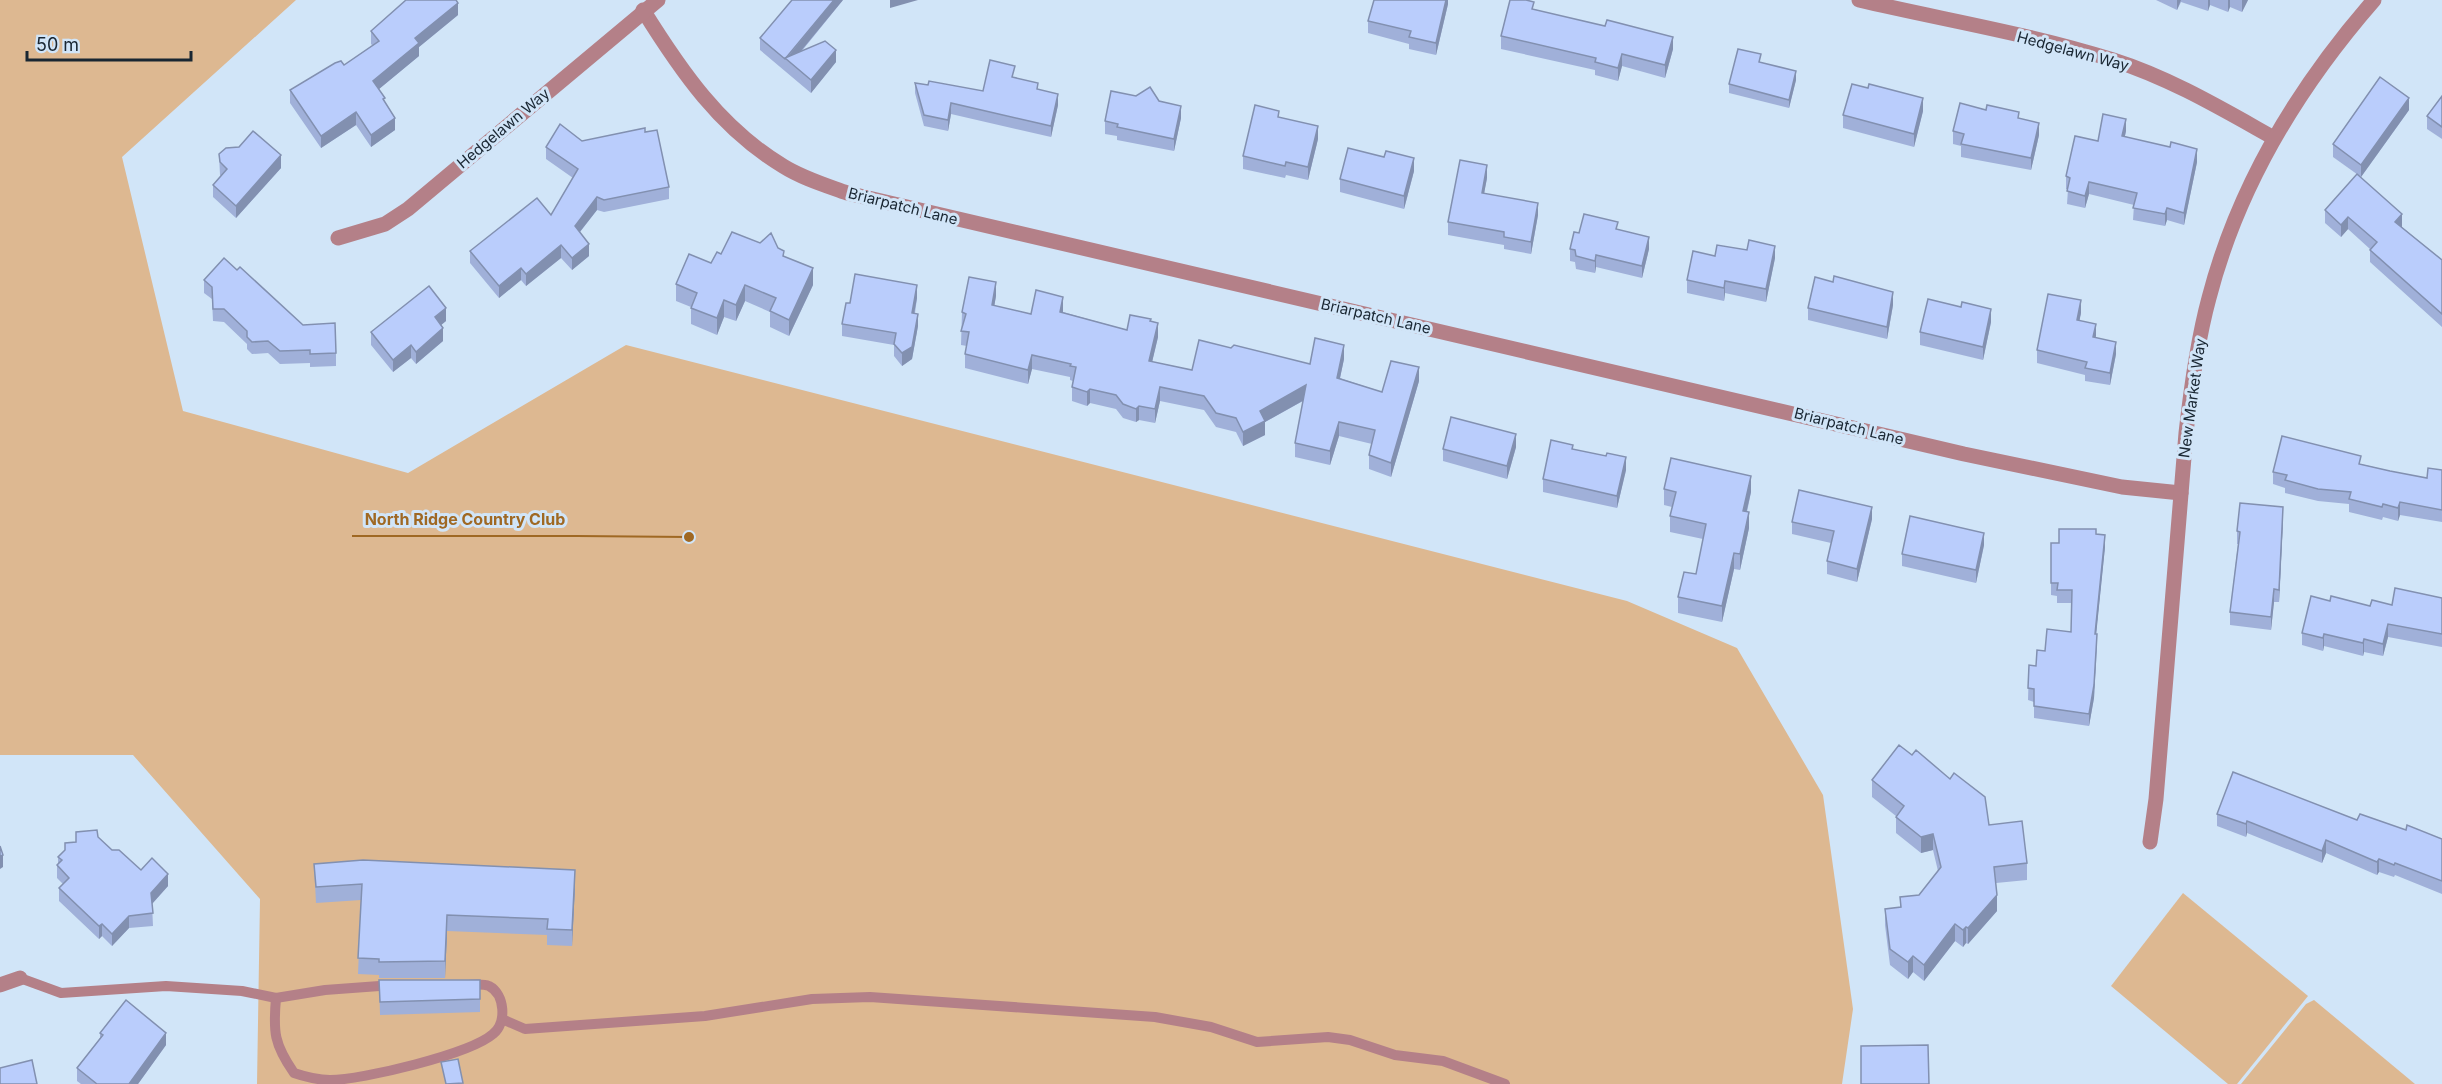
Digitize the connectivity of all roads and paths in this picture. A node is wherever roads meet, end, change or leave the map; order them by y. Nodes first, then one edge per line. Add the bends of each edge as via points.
1 (658, 0) edge
2 (1859, 0) edge
3 (2374, 0) edge
4 (643, 10) junction
5 (2274, 138) junction
6 (338, 238) dead end
7 (2181, 493) junction
8 (2150, 842) dead end
9 (20, 978) joint
10 (0, 985) edge
11 (406, 985) edge
12 (450, 986) edge
13 (276, 998) junction
14 (502, 1019) junction
15 (1505, 1084) edge

1 - 4 street, Hedgelawn Way
2 - 5 street, Hedgelawn Way via 2115,60 2173,84
3 - 5 street, New Market Way via 2341,38
4 - 6 street, Hedgelawn Way via 408,209 385,224
4 - 7 street, Briarpatch Lane via 693,86 728,124 784,167 847,193 1964,454 2122,487
5 - 7 street, New Market Way via 2241,209 2209,298 2192,385
7 - 8 street, New Market Way
9 - 10 street
9 - 13 lane via 61,993 166,986 242,991
11 - 13 lane via 325,990
12 - 14 lane via 491,987 503,1007
13 - 14 lane via 273,1032 280,1052 294,1073 329,1080 363,1078 476,1046 496,1033
14 - 15 lane via 525,1029 705,1016 837,998 985,1004 1155,1017 1211,1027 1257,1042 1328,1037 1350,1040 1395,1055 1443,1061

